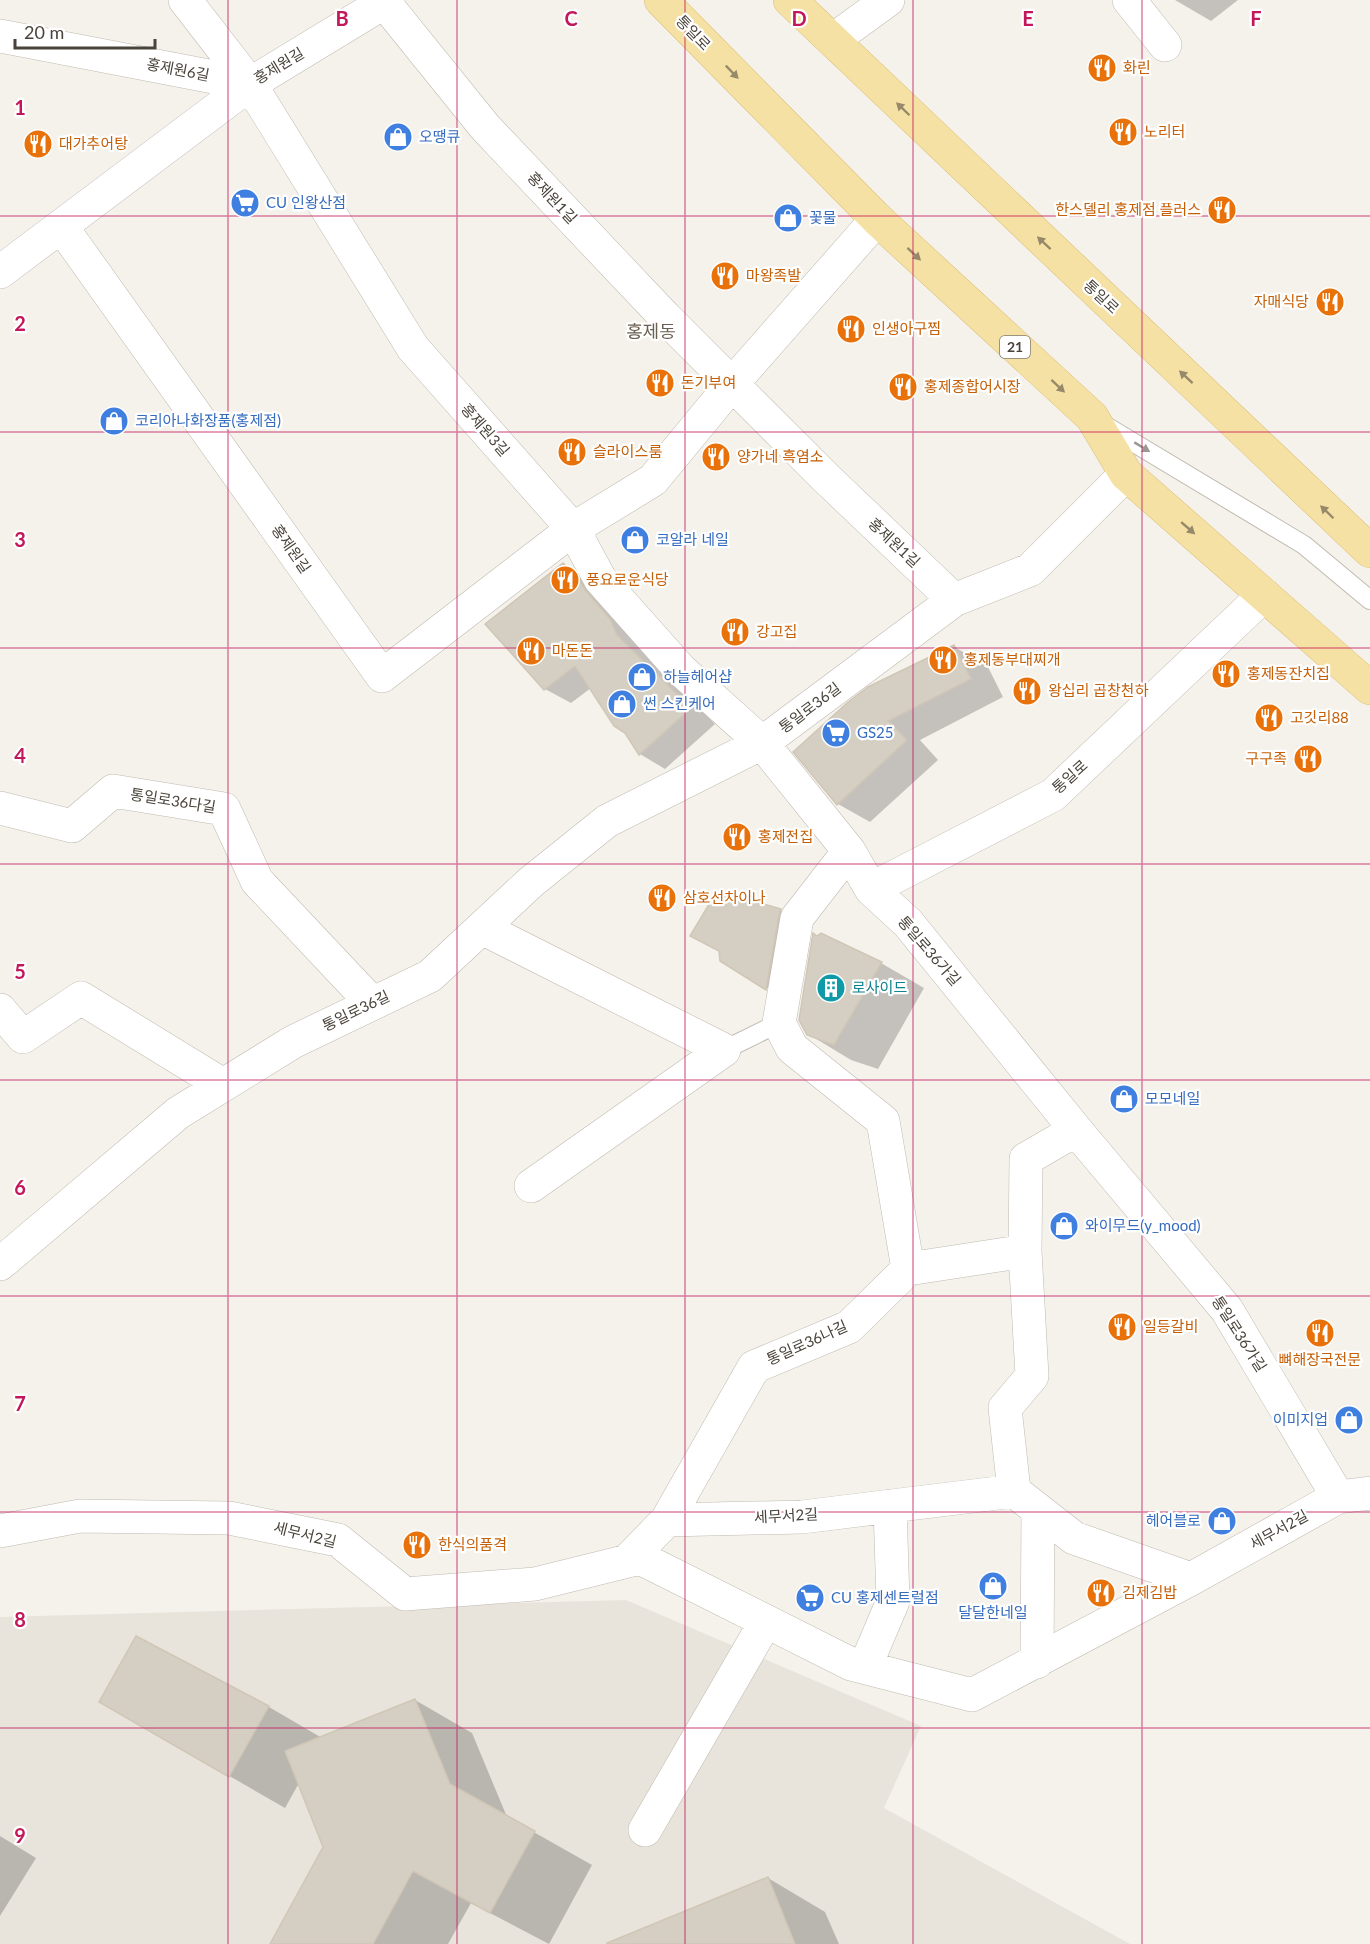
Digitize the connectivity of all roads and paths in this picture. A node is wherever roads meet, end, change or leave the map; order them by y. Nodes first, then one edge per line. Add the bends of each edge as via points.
1 (185, 0) edge
2 (662, 0) edge
3 (790, 0) edge
4 (888, 0) edge
5 (1130, 0) edge
6 (386, 1) edge
7 (0, 36) edge
8 (832, 40) junction
9 (1165, 45) dead end
10 (250, 84) junction
11 (877, 219) junction
12 (61, 226) junction
13 (0, 272) edge
14 (732, 384) junction
15 (1092, 417) junction
16 (1126, 474) junction
17 (573, 529) junction
18 (1370, 551) edge
19 (1264, 595) junction
20 (954, 600) junction
21 (1370, 600) edge
22 (1370, 688) edge
23 (762, 743) junction
24 (0, 808) edge
25 (849, 851) junction
26 (871, 889) junction
27 (482, 928) junction
28 (372, 1003) junction
29 (0, 1010) edge
30 (779, 1023) junction
31 (724, 1050) junction
32 (223, 1085) junction
33 (1076, 1130) junction
34 (531, 1186) dead end
35 (1025, 1251) junction
36 (0, 1264) edge
37 (908, 1269) junction
38 (1014, 1491) junction
39 (1370, 1493) edge
40 (1338, 1497) junction
41 (890, 1506) junction
42 (1038, 1511) junction
43 (666, 1520) junction
44 (0, 1531) edge
45 (627, 1561) junction
46 (1191, 1579) junction
47 (766, 1621) junction
48 (1037, 1662) junction
49 (865, 1667) junction
50 (645, 1830) dead end

1 - 10 street, 홍제원3길
2 -> 11 main road, 통일로 / 21
3 - 8 main road, 통일로
4 - 8 street
5 - 9 street
6 - 10 street, 홍제원길
6 - 14 street, 홍제원1길 via 485,127
7 - 10 street, 홍제원6길
18 -> 8 main road, 통일로
10 - 12 street, 홍제원길
10 - 17 street, 홍제원3길 via 413,348
11 - 14 street
11 -> 15 main road, 통일로 / 21
12 - 13 street, 홍제원길
12 - 17 street, 홍제원길 via 382,676
14 - 17 street via 653,480
14 - 20 street, 홍제원1길
15 - 16 main road, 통일로 / 21
15 -> 21 lane via 1304,544
16 -> 19 main road, 통일로 / 21
16 - 20 street, 통일로36길 via 1030,570
17 - 23 street, 홍제원3길 via 607,587 681,670
19 - 22 main road, 통일로 / 21
19 - 26 street, 통일로 via 1053,795
20 - 23 street, 통일로36길
23 - 25 street, 통일로36가길
23 - 27 street, 통일로36길 via 607,821 531,882
24 - 28 street, 통일로36다길 via 72,826 113,791 224,809 257,881
25 - 26 street, 통일로36가길
25 - 30 street via 797,918
26 - 33 street, 통일로36가길 via 908,923
27 - 28 street, 통일로36길 via 430,976
27 - 31 street
28 - 32 street, 통일로36길 via 293,1042
29 - 32 street via 23,1037 81,998
30 - 31 lane
30 - 37 street via 792,1048 883,1121
31 - 34 street
32 - 36 street, 통일로36길 via 178,1113
33 - 35 street via 1026,1159
33 - 40 street, 통일로36가길 via 1227,1310
35 - 37 street
35 - 38 street via 1032,1376 1005,1408
37 - 43 street, 통일로36나길 via 849,1327 753,1367
38 - 41 street, 세무서2길
38 - 42 street
39 - 40 street, 세무서2길
40 - 46 street, 세무서2길
41 - 43 street, 세무서2길 via 802,1517
41 - 49 street via 893,1601
42 - 46 street via 1074,1538
42 - 48 street
43 - 45 street
44 - 45 street, 세무서2길 via 80,1516 229,1518 338,1540 405,1594 535,1584
45 - 47 street, 세무서2길 via 640,1558
46 - 48 street, 세무서2길
47 - 49 street, 세무서2길 via 851,1664
47 - 50 street
48 - 49 street, 세무서2길 via 972,1695

